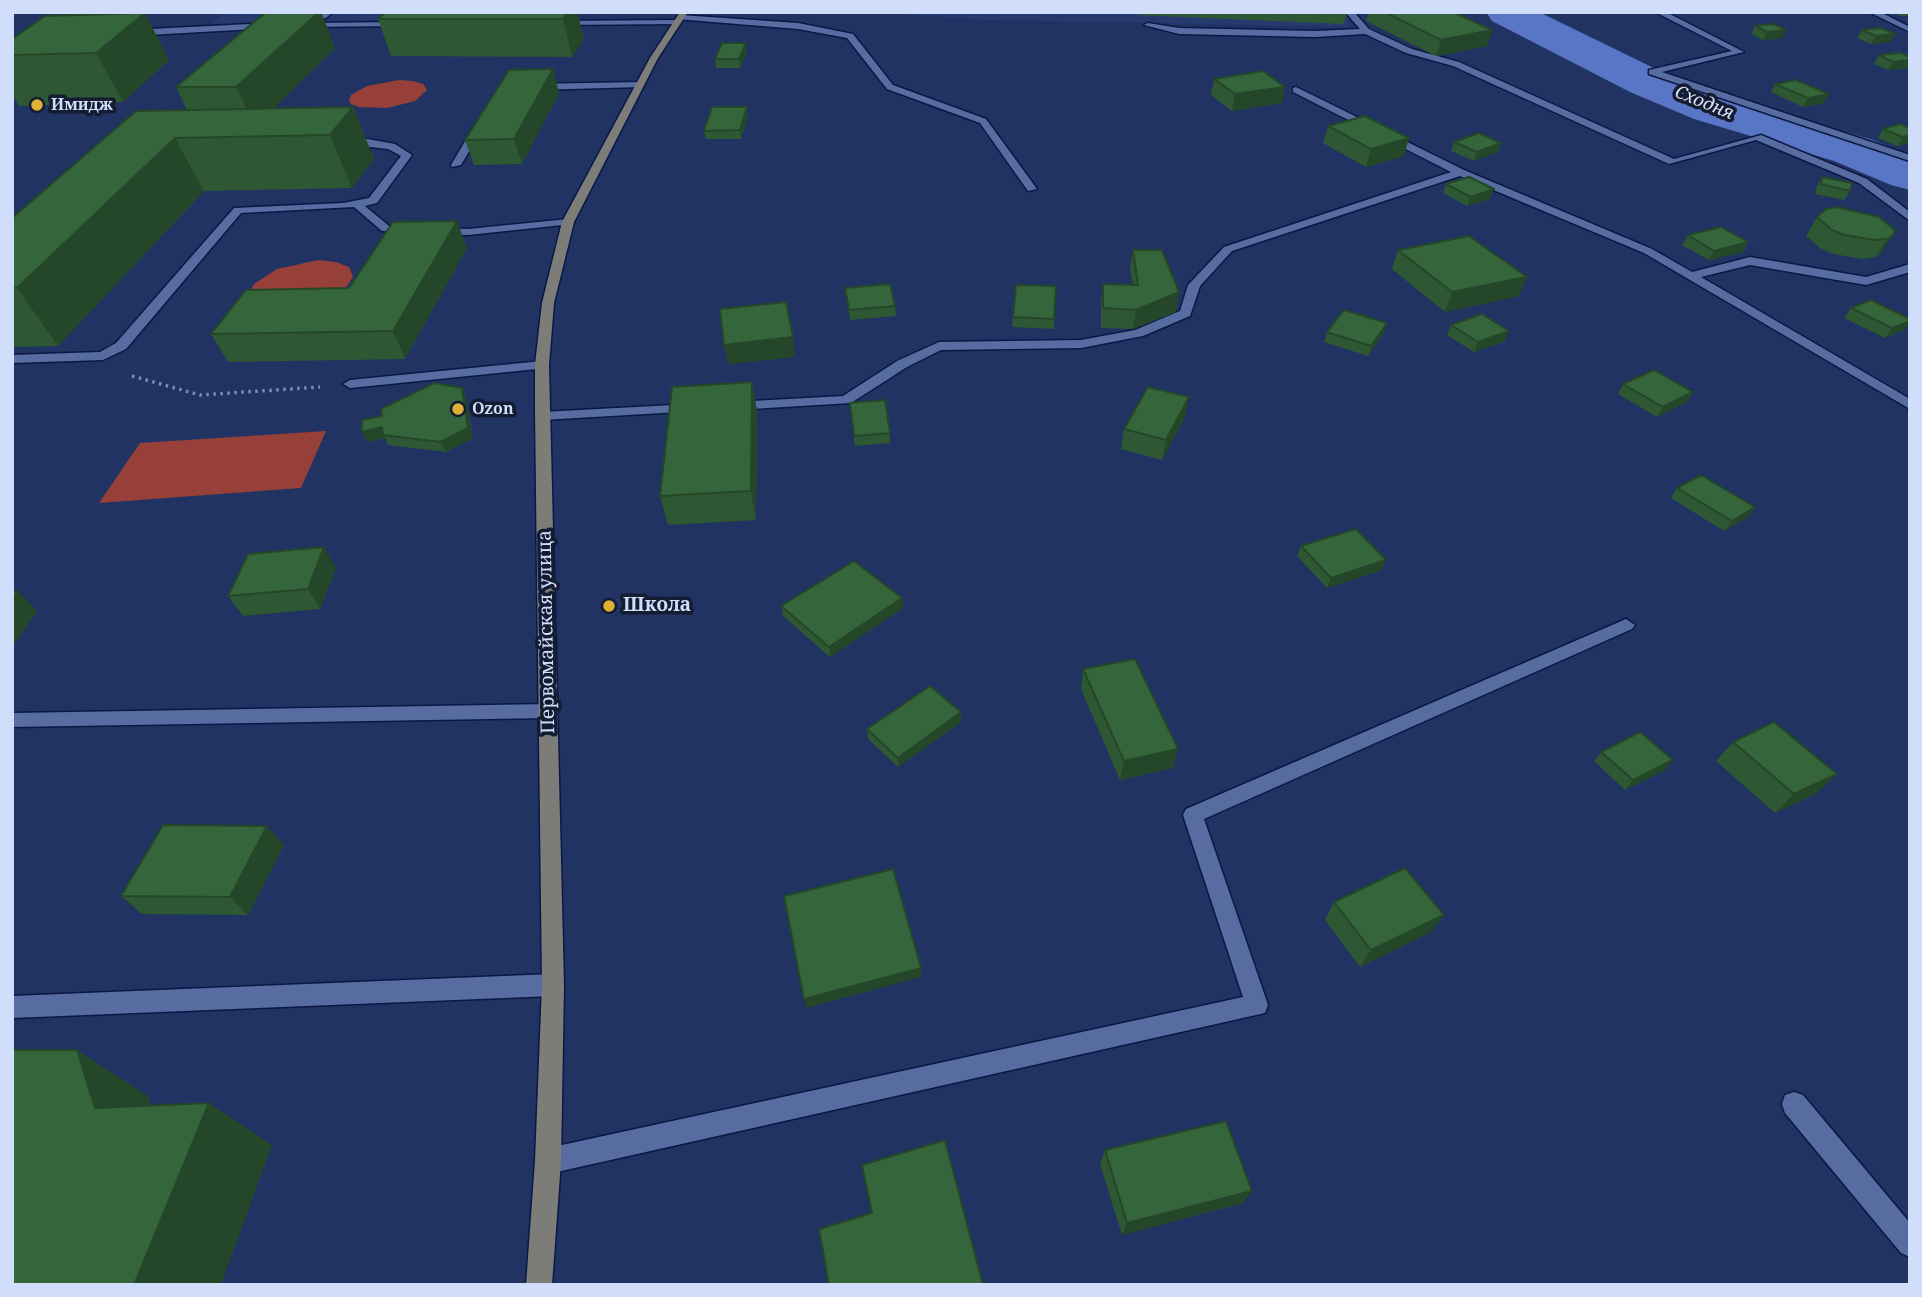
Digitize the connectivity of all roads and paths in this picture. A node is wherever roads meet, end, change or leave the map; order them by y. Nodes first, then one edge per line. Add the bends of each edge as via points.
1 (329, 12) edge
2 (1349, 12) edge
3 (1659, 12) edge
4 (1873, 12) edge
5 (680, 17) edge
6 (277, 21) edge
7 (551, 23) dead end
8 (412, 24) dead end
9 (1149, 25) dead end
10 (1910, 30) edge
11 (1366, 31) junction
12 (120, 33) edge
13 (639, 85) junction
14 (516, 87) edge
15 (1296, 90) dead end
16 (482, 121) edge
17 (334, 141) edge
18 (1910, 158) edge
19 (456, 165) dead end
20 (1460, 172) junction
21 (1032, 189) dead end
22 (357, 204) junction
23 (1910, 218) edge
24 (568, 222) junction
25 (1910, 268) edge
26 (1690, 276) junction
27 (12, 359) edge
28 (542, 365) junction
29 (127, 377) dead end
30 (350, 384) joint
31 (1910, 405) edge
32 (542, 416) junction
33 (1626, 625) dead end
34 (549, 711) junction
35 (12, 720) edge
36 (552, 985) junction
37 (12, 1007) edge
38 (1794, 1104) dead end
39 (548, 1161) junction
40 (1910, 1244) edge
41 (539, 1285) edge

1 - 8 street via 288,20
2 - 11 street
3 - 18 street via 1740,52 1652,72
4 - 10 street
5 - 7 street
5 - 13 main road, Первомайская улица
5 - 21 street via 798,26 850,36 890,87 983,121
6 - 12 street
9 - 11 street via 1179,32
11 - 23 street via 1409,51 1456,64 1673,162 1757,137 1863,181
13 - 14 street
13 - 24 main road, Первомайская улица
15 - 20 street
16 - 19 street
17 - 22 street via 391,146 407,155 373,201
20 - 26 street via 1648,251
20 - 32 street via 1228,249 1194,285 1186,313 1138,333 1082,344 939,346 846,400
22 - 24 street via 386,229 468,232
22 - 27 street via 238,210 121,346 103,356
24 - 28 main road, Первомайская улица via 548,303
25 - 26 street via 1866,281 1750,261
26 - 31 street
28 - 30 street
28 - 32 main road, Первомайская улица
29 - 30 path via 139,376 200,395
32 - 34 main road, Первомайская улица
33 - 39 street via 1193,816 1256,1005
34 - 35 street
34 - 36 main road, Первомайская улица
36 - 37 street
36 - 39 main road, Первомайская улица
38 - 40 street
39 - 41 main road, Первомайская улица

